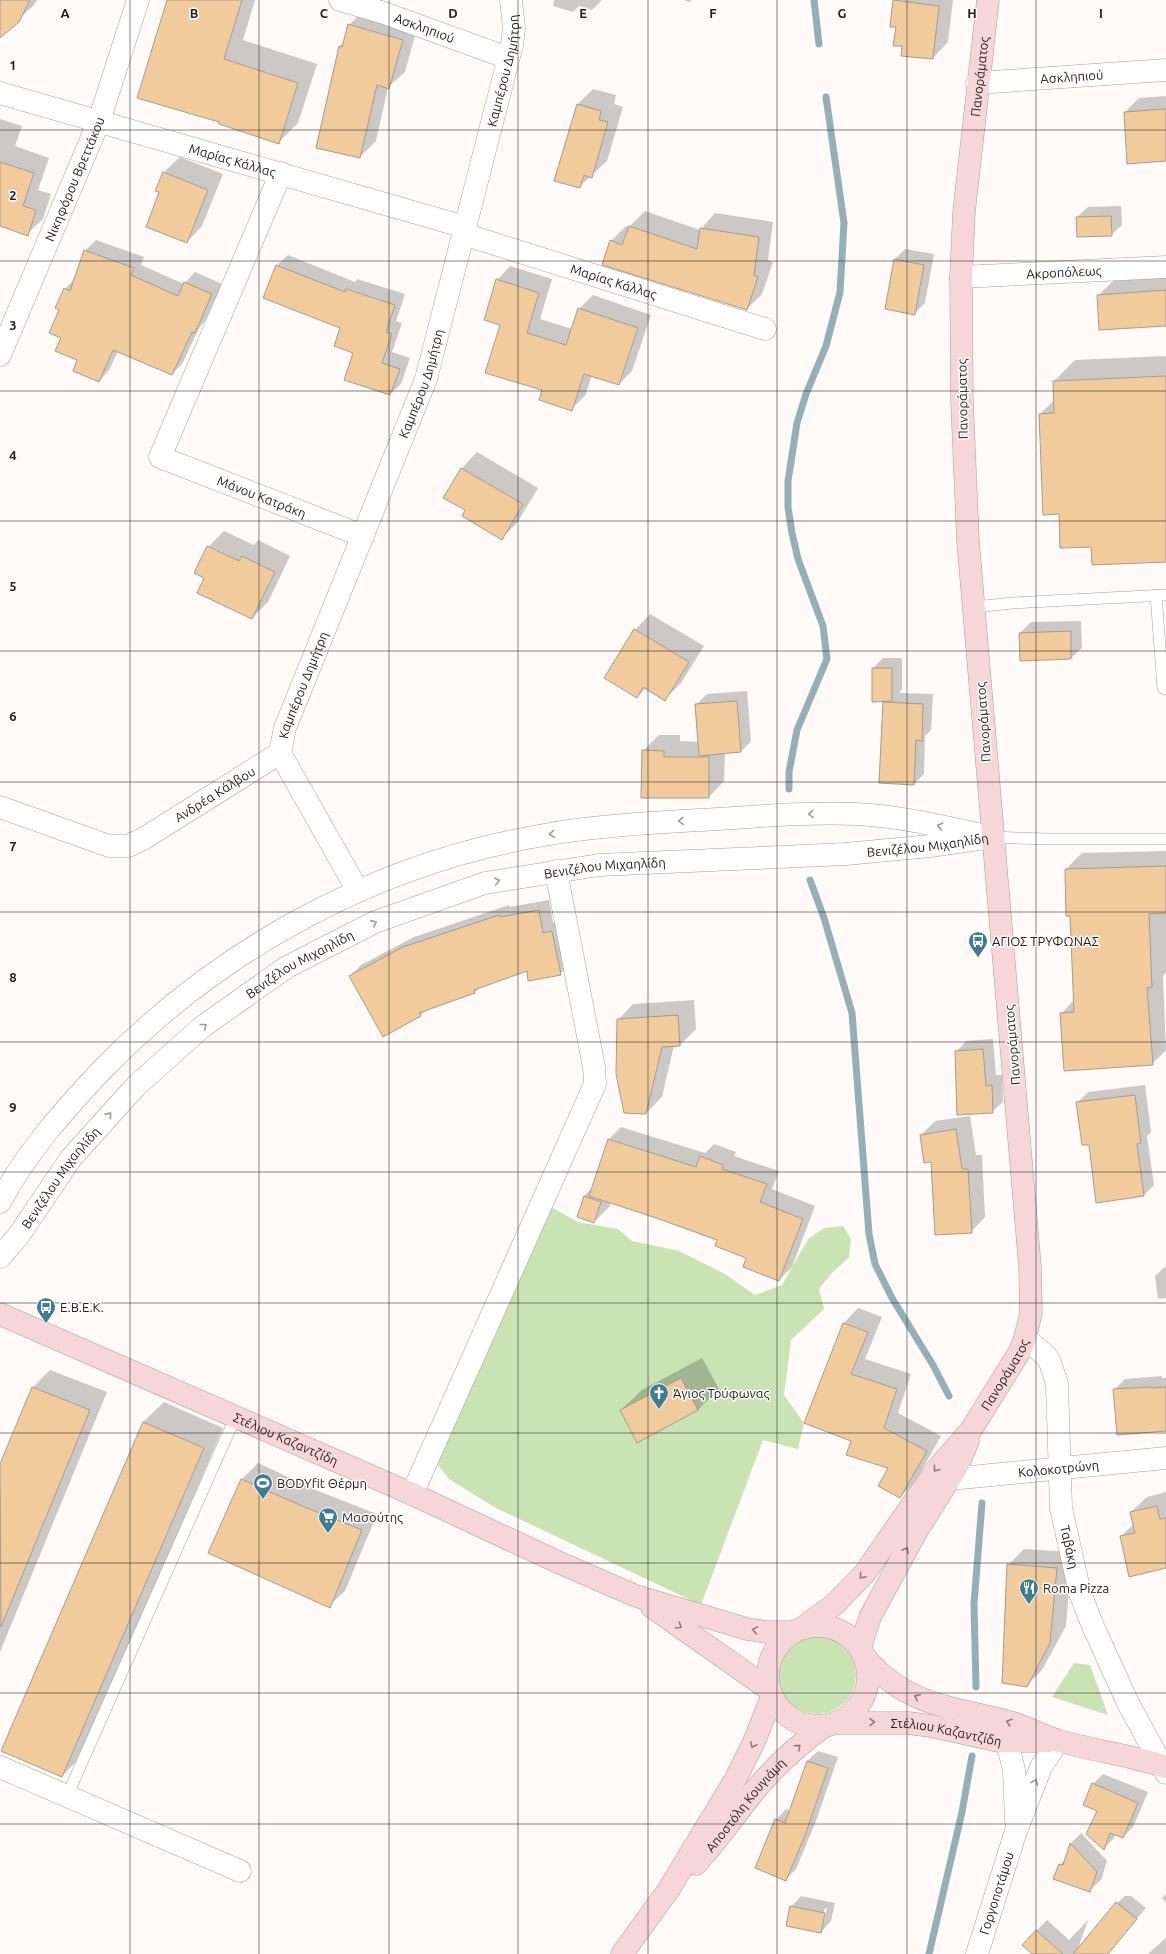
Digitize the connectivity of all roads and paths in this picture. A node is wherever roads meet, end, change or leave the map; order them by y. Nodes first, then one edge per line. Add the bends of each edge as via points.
1 (138, 0) edge
2 (340, 0) edge
3 (511, 0) edge
4 (988, 0) edge
5 (508, 58) junction
6 (1166, 70) edge
7 (978, 83) junction
8 (0, 93) edge
9 (99, 121) junction
10 (281, 173) junction
11 (464, 230) junction
12 (1166, 267) edge
13 (961, 278) junction
14 (765, 329) dead end
15 (0, 355) edge
16 (363, 536) junction
17 (1161, 595) edge
18 (974, 607) junction
19 (1166, 689) edge
20 (280, 753) junction
21 (0, 807) edge
22 (992, 837) junction
23 (1166, 839) edge
24 (556, 871) junction
25 (358, 891) junction
26 (0, 1202) edge
27 (0, 1257) edge
28 (0, 1314) edge
29 (1025, 1338) junction
30 (235, 1418) junction
31 (971, 1430) junction
32 (1166, 1458) edge
33 (1059, 1468) junction
34 (950, 1479) junction
35 (412, 1494) junction
36 (636, 1596) junction
37 (798, 1630) junction
38 (862, 1651) junction
39 (771, 1693) junction
40 (830, 1724) junction
41 (1058, 1741) junction
42 (1007, 1742) junction
43 (0, 1767) edge
44 (1164, 1768) edge
45 (67, 1796) junction
46 (1016, 1831) junction
47 (240, 1871) dead end
48 (669, 1889) junction
49 (622, 1954) edge
50 (977, 1954) edge

1 - 9 street, Νικηφόρου Βρεττάκου
2 - 5 street, Ασκληπιού via 384,13
3 - 5 street, Καμπέρου Δημήτρη via 514,28
4 - 7 main road, Πανοράματος
5 - 11 street, Καμπέρου Δημήτρη
6 - 7 street, Ασκληπιού
7 - 13 main road, Πανοράματος via 966,182
8 - 9 street, Μαρίας Κάλλας
9 - 10 street, Μαρίας Κάλλας
9 - 15 street, Νικηφόρου Βρεττάκου
10 - 11 street, Μαρίας Κάλλας
10 - 16 street, Μάνου Κατράκη via 160,457
11 - 14 street, Μαρίας Κάλλας
11 - 16 street, Καμπέρου Δημήτρη via 426,380
12 - 13 street, Ακροπόλεως
13 - 18 main road, Πανοράματος via 964,466
16 - 20 street, Καμπέρου Δημήτρη via 285,728
17 - 18 lane
17 - 19 lane via 1163,688
18 - 22 main road, Πανοράματος
20 - 21 street, Ανδρέα Κάλβου via 128,846 109,846
20 - 25 street
22 - 23 lane
22 - 24 street, Βενιζέλου Μιχαηλίδη via 846,854 599,865
22 -> 25 street, Βενιζέλου Μιχαηλίδη via 910,821 857,814 763,816 624,825 543,835 455,855
22 - 29 main road, Πανοράματος via 1030,1274 1031,1313
27 -> 24 street, Βενιζέλου Μιχαηλίδη via 19,1234 71,1158 136,1086 202,1027 287,967 375,922 452,894 486,883
24 - 35 street via 594,1067 595,1084
25 - 26 street, Βενιζέλου Μιχαηλίδη via 260,942 162,1013 126,1046 54,1123 20,1169
28 - 30 main road, Στέλιου Καζαντζίδη
29 - 31 main road, Πανοράματος via 1011,1366
29 - 33 street, Ταβάκη via 1045,1355 1055,1376
30 - 35 main road, Στέλιου Καζαντζίδη
30 - 45 lane
31 - 34 main road, Πανοράματος via 963,1455
31 -> 37 main road, Πανοράματος via 936,1470 865,1572 835,1604
32 - 33 street, Κολοκοτρώνη
33 - 34 street, Κολοκοτρώνη
33 - 44 street, Ταβάκη via 1065,1529 1080,1593 1128,1703
38 -> 34 main road, Πανοράματος via 870,1617 918,1529
35 - 36 main road, Στέλιου Καζαντζίδη
37 -> 36 main road, Στέλιου Καζαντζίδη via 766,1632 747,1629
36 -> 39 main road, Στέλιου Καζαντζίδη
37 - 38 main road via 824,1626 838,1630 850,1637
37 - 39 main road via 778,1645 772,1657 768,1677
38 - 40 main road via 868,1674 864,1695 850,1713
41 -> 38 main road, Στέλιου Καζαντζίδη via 1010,1722 928,1702 900,1688 878,1672
39 - 40 main road via 779,1707 794,1720 807,1724
39 -> 48 main road, Αποστόλη Κουγιάμη via 754,1742 735,1780
40 -> 42 main road, Στέλιου Καζαντζίδη via 897,1722 931,1726
48 -> 40 main road, Αποστόλη Κουγιάμη via 711,1847 753,1793 780,1764 804,1742
41 - 42 main road, Στέλιου Καζαντζίδη
41 - 44 main road, Στέλιου Καζαντζίδη
46 -> 41 street, Γοργοποτάμου via 1041,1767
42 - 46 street, Γοργοποτάμου via 1014,1776
43 - 45 street
45 - 47 street
46 - 50 street, Γοργοποτάμου
48 - 49 main road, Αποστόλη Κουγιάμη

